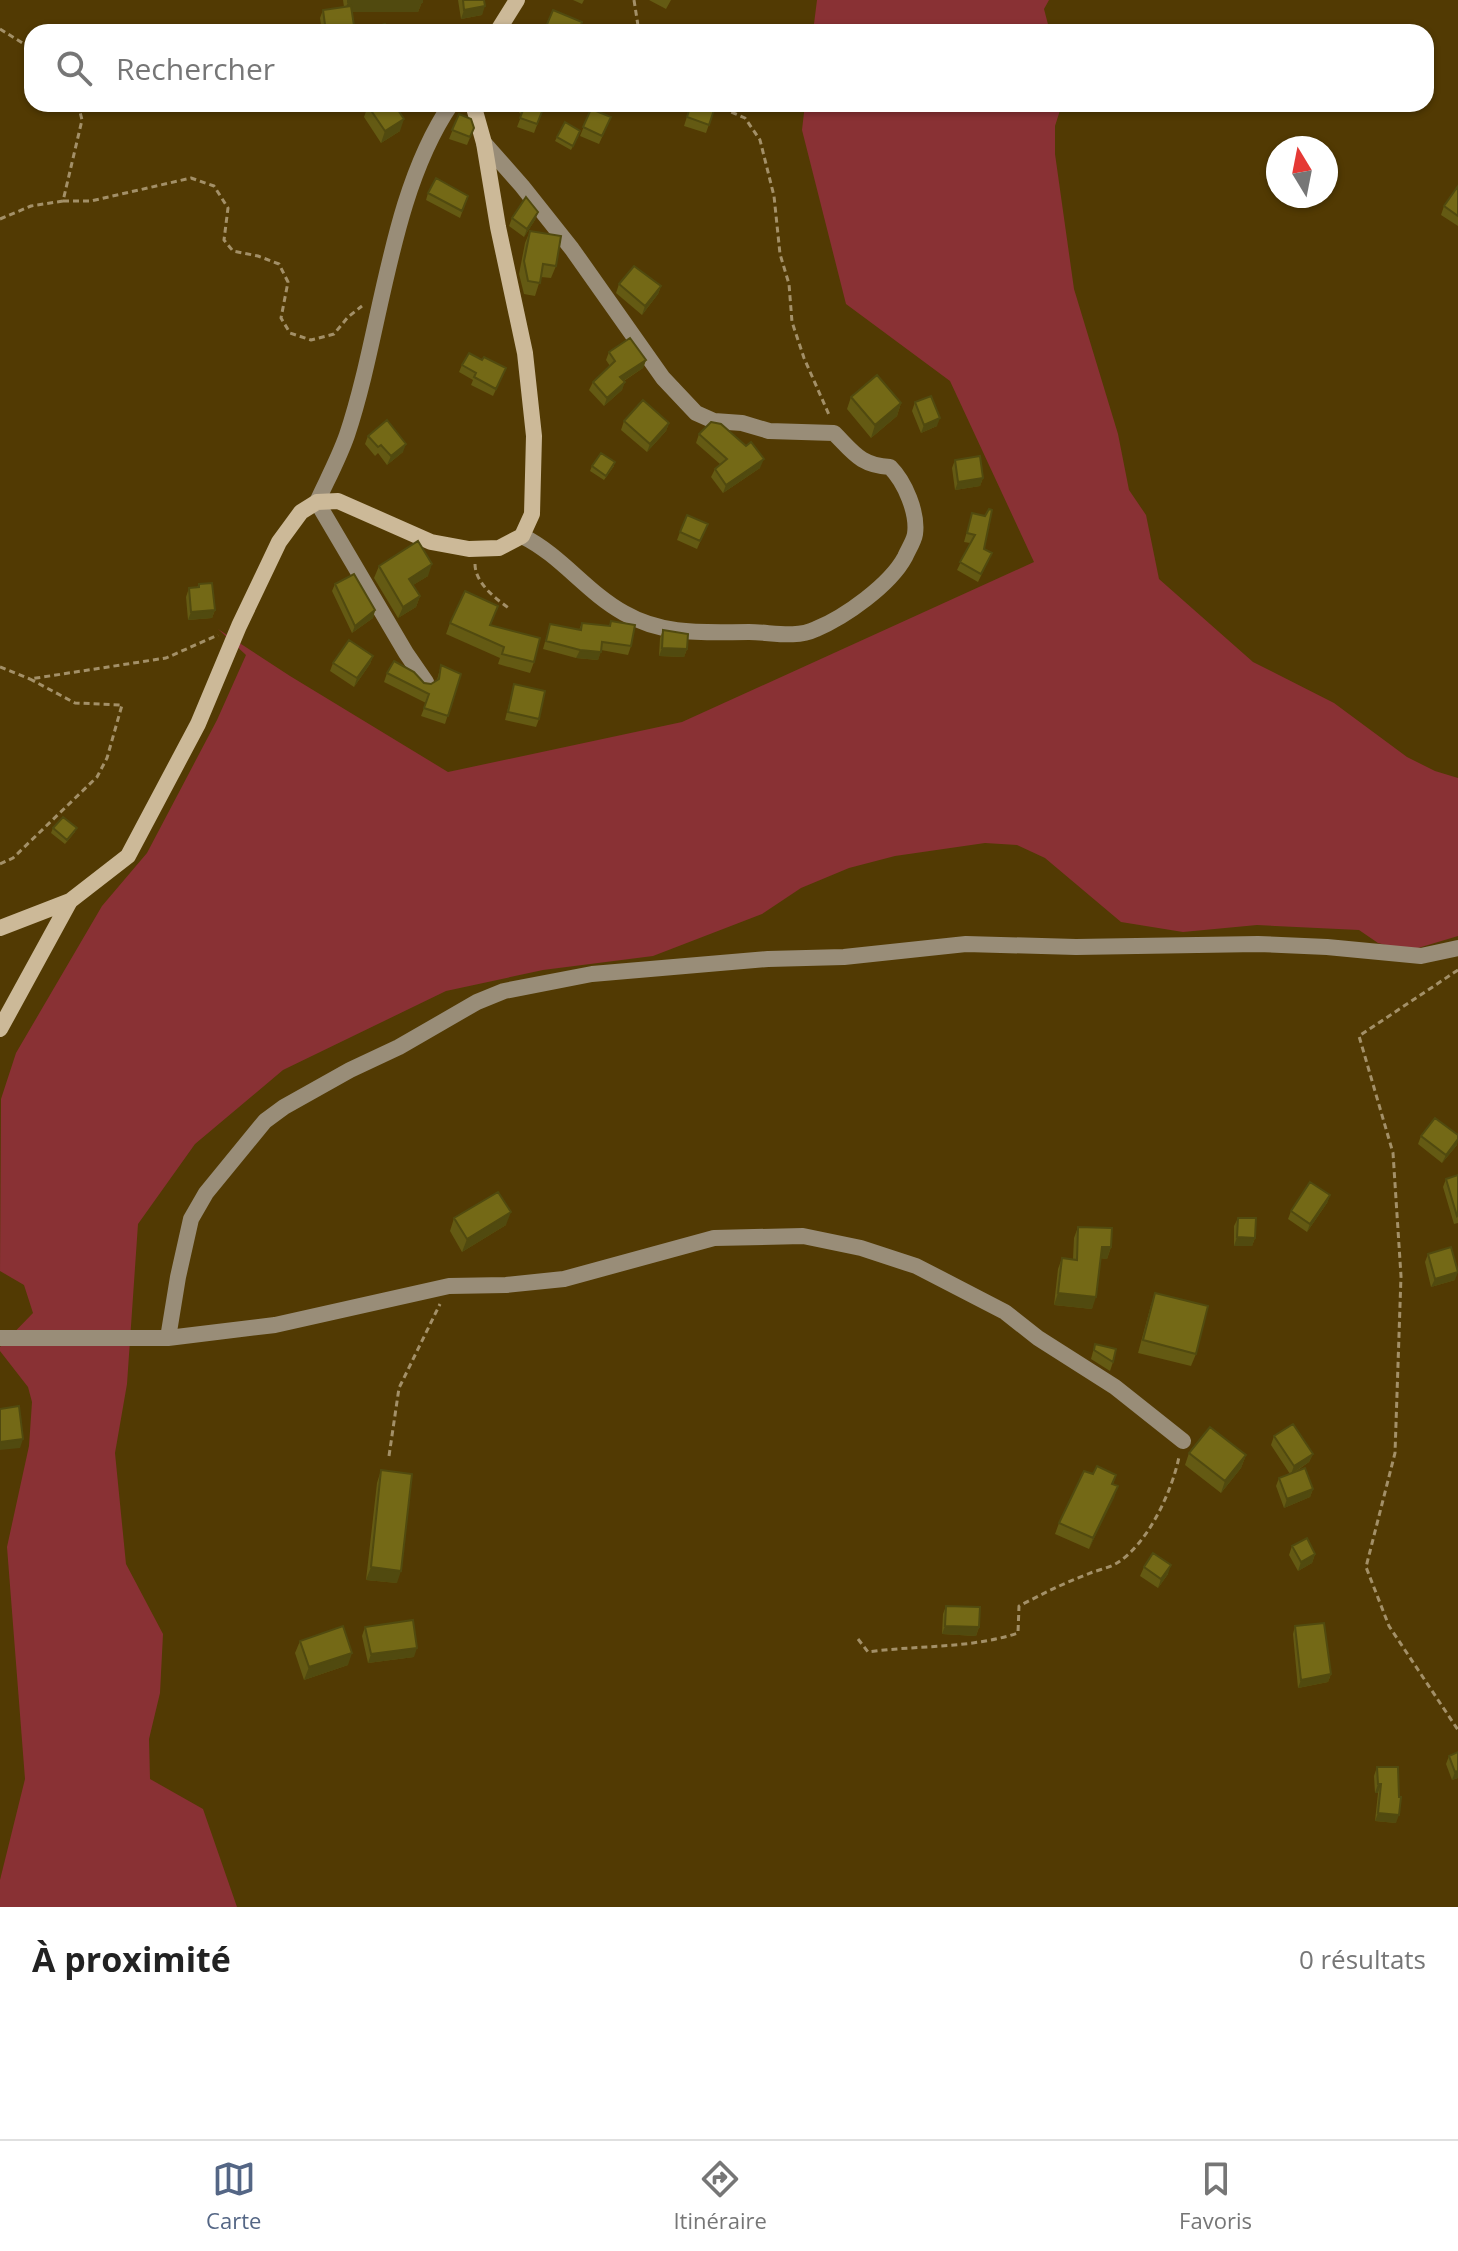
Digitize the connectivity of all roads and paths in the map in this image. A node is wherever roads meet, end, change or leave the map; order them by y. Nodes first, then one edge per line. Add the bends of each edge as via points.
1 (517, 0) edge
2 (634, 0) edge
3 (502, 24) edge
4 (638, 24) edge
5 (0, 29) edge
6 (24, 44) edge
7 (80, 112) edge
8 (446, 112) edge
9 (475, 112) edge
10 (731, 112) edge
11 (484, 143) junction
12 (63, 201) junction
13 (0, 219) edge
14 (382, 298) junction
15 (834, 433) junction
16 (317, 502) junction
17 (522, 536) junction
18 (469, 549) junction
19 (510, 609) dead end
20 (239, 626) junction
21 (0, 667) edge
22 (30, 679) junction
23 (426, 682) edge
24 (0, 864) edge
25 (70, 901) junction
26 (0, 928) edge
27 (1458, 948) edge
28 (1458, 970) edge
29 (0, 1029) edge
30 (449, 1286) junction
31 (0, 1338) edge
32 (168, 1338) junction
33 (1183, 1441) joint
34 (389, 1456) dead end
35 (858, 1639) dead end
36 (1458, 1730) edge

1 - 3 street
2 - 4 path
5 - 6 path
7 - 12 path
8 - 14 street via 425,150
9 - 11 street
10 - 15 path via 745,118 760,140 774,196 792,322
11 - 15 street via 572,249 663,378 696,413 769,431
11 - 17 street via 525,353 534,436 532,514
12 - 13 path
12 - 14 path via 91,201 191,178 214,186 228,208 224,240 233,251 279,264 288,282 281,318 290,333 311,340 334,334 357,310
14 - 16 street via 346,436
15 - 17 street via 862,461 890,467 899,476 914,516 915,536 888,579 814,630 789,635 682,632 648,625 603,600 543,546
16 - 18 street via 338,501 431,542
16 - 20 street via 301,512 279,542
16 - 23 street
17 - 18 street via 499,548
18 - 19 path via 475,573
20 - 22 path via 166,658
20 - 25 street via 198,724 128,856
21 - 22 path
22 - 24 path via 75,703 122,705 97,777 13,858
25 - 26 street
25 - 29 street
27 - 32 street via 1421,956 1258,944 966,944 592,974 504,991 337,1077 265,1121 191,1219
28 - 36 path via 1359,1036 1393,1153 1401,1276 1395,1453 1366,1567 1389,1626
30 - 32 street via 275,1325
30 - 33 street via 564,1279 714,1238 803,1236 861,1248 916,1266 1005,1312
30 - 34 path via 399,1388
31 - 32 street
33 - 35 path via 1175,1479 1138,1543 1117,1564 1019,1606 1018,1633 990,1642 868,1652

